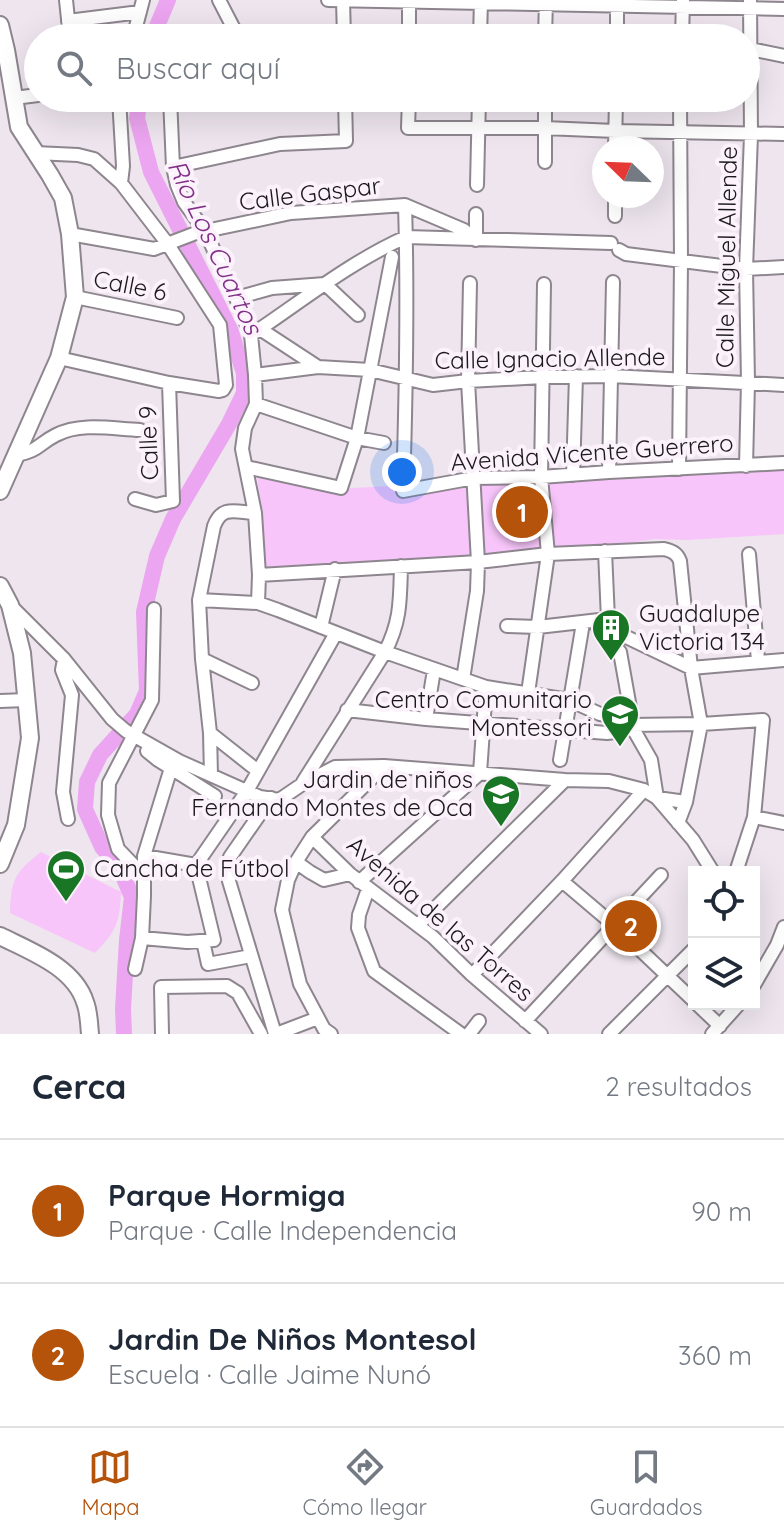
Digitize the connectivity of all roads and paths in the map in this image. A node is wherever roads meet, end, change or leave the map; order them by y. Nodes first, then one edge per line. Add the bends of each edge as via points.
1 (66, 0) edge
2 (219, 0) edge
3 (328, 0) edge
4 (343, 0) edge
5 (409, 1) edge
6 (481, 2) edge
7 (546, 3) edge
8 (617, 3) edge
9 (683, 3) edge
10 (750, 4) edge
11 (142, 6) edge
12 (784, 9) edge
13 (68, 21) junction
14 (68, 24) edge
15 (231, 24) edge
16 (344, 24) edge
17 (409, 24) edge
18 (480, 24) edge
19 (545, 24) edge
20 (617, 24) edge
21 (682, 24) edge
22 (749, 24) edge
23 (0, 25) edge
24 (760, 51) edge
25 (784, 56) edge
26 (24, 97) edge
27 (14, 98) junction
28 (120, 112) edge
29 (171, 112) edge
30 (345, 112) edge
31 (409, 112) edge
32 (479, 112) edge
33 (545, 112) edge
34 (616, 112) edge
35 (680, 112) edge
36 (750, 112) edge
37 (478, 128) junction
38 (545, 128) junction
39 (615, 131) junction
40 (679, 132) junction
41 (784, 134) edge
42 (751, 135) junction
43 (615, 136) edge
44 (35, 153) junction
45 (545, 162) dead end
46 (173, 167) junction
47 (121, 183) junction
48 (477, 185) dead end
49 (405, 205) junction
50 (615, 208) edge
51 (476, 214) dead end
52 (615, 216) dead end
53 (547, 226) dead end
54 (200, 232) junction
55 (70, 234) junction
56 (406, 237) junction
57 (476, 240) junction
58 (546, 240) junction
59 (171, 241) junction
60 (392, 257) dead end
61 (681, 261) junction
62 (784, 267) edge
63 (746, 269) junction
64 (613, 282) dead end
65 (470, 283) dead end
66 (325, 284) junction
67 (544, 284) dead end
68 (75, 297) junction
69 (236, 298) junction
70 (358, 315) dead end
71 (177, 318) dead end
72 (255, 332) junction
73 (59, 358) junction
74 (318, 367) junction
75 (370, 370) junction
76 (255, 375) junction
77 (576, 376) junction
78 (611, 376) junction
79 (543, 377) junction
80 (407, 378) junction
81 (680, 380) junction
82 (468, 381) junction
83 (748, 382) junction
84 (169, 383) junction
85 (784, 385) edge
86 (256, 404) junction
87 (140, 430) dead end
88 (357, 438) junction
89 (384, 443) dead end
90 (16, 455) junction
91 (784, 463) edge
92 (746, 466) junction
93 (246, 467) junction
94 (679, 469) junction
95 (609, 472) junction
96 (573, 475) junction
97 (541, 477) junction
98 (474, 478) junction
99 (0, 491) edge
100 (135, 499) dead end
101 (255, 513) junction
102 (605, 551) junction
103 (548, 554) junction
104 (749, 554) dead end
105 (478, 562) junction
106 (401, 566) junction
107 (335, 569) junction
108 (259, 575) junction
109 (0, 586) edge
110 (199, 600) junction
111 (5, 602) edge
112 (258, 603) junction
113 (154, 609) dead end
114 (608, 619) junction
115 (588, 622) junction
116 (507, 626) dead end
117 (321, 627) junction
118 (538, 627) junction
119 (336, 633) junction
120 (385, 652) junction
121 (64, 659) junction
122 (202, 659) junction
123 (784, 660) edge
124 (758, 661) junction
125 (691, 668) junction
126 (434, 670) junction
127 (463, 679) junction
128 (252, 683) dead end
129 (486, 687) junction
130 (528, 693) junction
131 (26, 700) junction
132 (569, 700) junction
133 (0, 701) edge
134 (347, 710) junction
135 (426, 719) junction
136 (483, 722) junction
137 (632, 722) junction
138 (701, 724) junction
139 (564, 729) junction
140 (210, 733) junction
141 (134, 736) junction
142 (560, 760) dead end
143 (384, 766) junction
144 (171, 768) junction
145 (258, 771) junction
146 (480, 773) junction
147 (211, 775) junction
148 (565, 780) junction
149 (301, 785) junction
150 (644, 790) junction
151 (247, 791) junction
152 (215, 796) dead end
153 (271, 798) junction
154 (657, 798) junction
155 (686, 802) junction
156 (754, 817) junction
157 (68, 819) dead end
158 (678, 823) junction
159 (784, 823) edge
160 (312, 837) junction
161 (144, 856) junction
162 (296, 862) junction
163 (0, 864) edge
164 (196, 865) junction
165 (709, 866) edge
166 (738, 866) edge
167 (143, 875) junction
168 (661, 875) dead end
169 (562, 881) junction
170 (359, 882) junction
171 (418, 925) junction
172 (615, 926) junction
173 (784, 927) edge
174 (0, 936) edge
175 (142, 938) junction
176 (208, 940) junction
177 (688, 955) edge
178 (251, 956) junction
179 (135, 969) dead end
180 (472, 975) junction
181 (760, 975) edge
182 (667, 976) junction
183 (688, 995) edge
184 (702, 1010) edge
185 (734, 1010) edge
186 (318, 1018) junction
187 (270, 1019) junction
188 (479, 1021) dead end
189 (525, 1021) junction
190 (716, 1030) edge
191 (90, 1034) edge
192 (162, 1034) edge
193 (262, 1034) edge
194 (276, 1034) edge
195 (331, 1034) edge
196 (461, 1034) edge
197 (469, 1034) edge
198 (541, 1034) edge
199 (609, 1034) edge

1 - 13 street
2 - 15 street
3 - 4 street
4 - 5 street
4 - 16 street
5 - 6 street
5 - 17 street
6 - 7 street
6 - 18 street
7 - 8 street
7 - 19 street
8 - 9 street
8 - 20 street
9 - 10 street
9 - 21 street
10 - 12 street
10 - 22 street, Calle Miguel Allende
11 - 13 street
13 - 14 street
23 - 27 main road
24 - 25 street
26 - 27 street
27 - 44 main road via 19,127
28 - 47 street
29 - 46 street
30 - 46 street via 346,141 280,144
31 - 37 street via 408,128
32 - 37 street
33 - 38 street
34 - 39 street
35 - 40 street
36 - 42 street, Calle Miguel Allende
37 - 38 street
37 - 48 street
38 - 39 street
38 - 45 street
39 - 40 street
39 - 43 street
40 - 42 street
40 - 61 street
41 - 42 street
42 - 63 street, Calle Miguel Allende
44 - 47 street via 94,159
44 - 55 main road via 63,198
46 - 54 street
47 - 59 street
49 - 54 street, Calle Gaspar via 291,213
49 - 56 street
49 - 57 street
50 - 52 street
51 - 57 street
53 - 58 street
54 - 59 street, Calle Gaspar
54 - 69 street
55 - 59 street, Calle Gaspar via 154,249
55 - 68 main road
56 - 57 street
56 - 66 street
56 - 80 street
57 - 58 street
58 - 61 street via 615,246 626,254
59 - 84 street via 220,325 226,385 219,391
60 - 75 street
61 - 63 street
61 - 81 street
62 - 63 street
63 - 83 street, Calle Miguel Allende
64 - 78 street
65 - 82 street
66 - 69 street via 272,288
66 - 70 street
66 - 72 street
67 - 79 street
68 - 71 street, Calle 6
68 - 73 main road
69 - 72 street
72 - 74 street, Calle Ignacio Allende
72 - 76 street
73 - 84 street
73 - 90 main road
74 - 75 street, Calle Ignacio Allende
74 - 76 street, Calle Ignacio Allende
75 - 80 street, Calle Ignacio Allende
75 - 88 street
76 - 86 street
77 - 78 street, Calle Ignacio Allende
77 - 79 street, Calle Ignacio Allende
77 - 96 street
78 - 81 street, Calle Ignacio Allende
78 - 95 street
79 - 82 street, Calle Ignacio Allende
79 - 97 street
80 - 82 street, Calle Ignacio Allende via 433,385
80 - 98 street, Avenida Vicente Guerrero via 403,491
81 - 83 street, Calle Ignacio Allende
81 - 94 street
82 - 98 street
83 - 85 street, Calle Ignacio Allende
83 - 92 street, Calle Miguel Allende
84 - 100 street, Calle 9 via 173,501 156,505
86 - 88 street
86 - 93 street via 245,428
87 - 90 street via 80,427 56,435 33,452
88 - 89 street
88 - 93 street via 341,488
90 - 99 main road
91 - 92 street, Avenida Vicente Guerrero
92 - 94 street, Avenida Vicente Guerrero
93 - 101 street
94 - 95 street, Avenida Vicente Guerrero
95 - 96 street, Avenida Vicente Guerrero
96 - 97 street, Avenida Vicente Guerrero
97 - 98 street, Avenida Vicente Guerrero
97 - 103 street
98 - 105 street
101 - 108 street
101 - 110 street via 226,511 217,518
102 - 103 street
102 - 114 street
102 - 125 street via 664,549 678,555
103 - 105 street
103 - 118 street
104 - 124 street
105 - 106 street
105 - 127 street
106 - 107 street
106 - 120 street via 400,607
107 - 108 street
107 - 117 street
108 - 112 street
109 - 111 main road
110 - 112 street
110 - 122 street
111 - 121 street
111 - 131 main road via 22,653
112 - 117 street
113 - 141 street via 152,700
114 - 115 street
114 - 115 street via 621,628
115 - 118 street
115 - 125 street
115 - 132 street
115 - 137 street via 620,652
116 - 118 street
117 - 119 street
118 - 130 street
119 - 120 street
119 - 145 street
120 - 126 street
120 - 134 street
121 - 141 street via 112,719
121 - 157 street via 62,670 72,695 63,792
122 - 128 street
122 - 140 street
123 - 124 street
124 - 125 street
125 - 138 street
126 - 127 street
126 - 135 street
127 - 129 street
129 - 130 street
129 - 136 street
130 - 132 street
131 - 133 street
131 - 163 main road via 30,738 16,825
132 - 137 street
132 - 139 street
134 - 135 street
134 - 149 street
135 - 136 street
136 - 139 street
136 - 146 street
137 - 138 street
137 - 139 street via 623,731 607,733
137 - 154 street via 651,760
138 - 155 street
138 - 156 street via 763,720
139 - 142 street
140 - 145 street
140 - 147 street
141 - 144 street
141 - 147 street
141 - 167 street via 109,783 108,815 118,849
143 - 146 street
143 - 149 street via 335,767
143 - 160 street
144 - 152 street
144 - 161 street
145 - 151 street
146 - 148 street
146 - 170 street
147 - 151 street
148 - 150 street via 609,781
148 - 171 street
149 - 153 street via 279,800
150 - 154 street
150 - 169 street
151 - 153 street
151 - 164 street
153 - 178 street via 230,857 229,881
154 - 155 street
154 - 158 street
155 - 158 street
156 - 159 street
156 - 166 street
158 - 165 street
160 - 162 street
160 - 170 street, Avenida de las Torres
161 - 164 street
161 - 167 street
162 - 170 street via 324,880
162 - 186 street via 282,910 300,984
164 - 176 street
167 - 175 street
168 - 172 street
169 - 172 street
169 - 180 street
170 - 171 street, Avenida de las Torres
170 - 196 street via 358,928 374,971
171 - 180 street, Avenida de las Torres
172 - 182 street
172 - 189 street
173 - 181 street
174 - 191 main road via 73,979 85,1001
175 - 176 street
175 - 179 street
176 - 178 street via 208,964
177 - 182 street
178 - 187 street
180 - 189 street, Avenida de las Torres
182 - 183 street
182 - 199 street
184 - 190 street
185 - 190 street
186 - 194 street
186 - 195 street
187 - 193 street
187 - 194 street
188 - 197 street
189 - 198 street, Avenida de las Torres
192 - 193 street via 161,987 227,986 238,993

